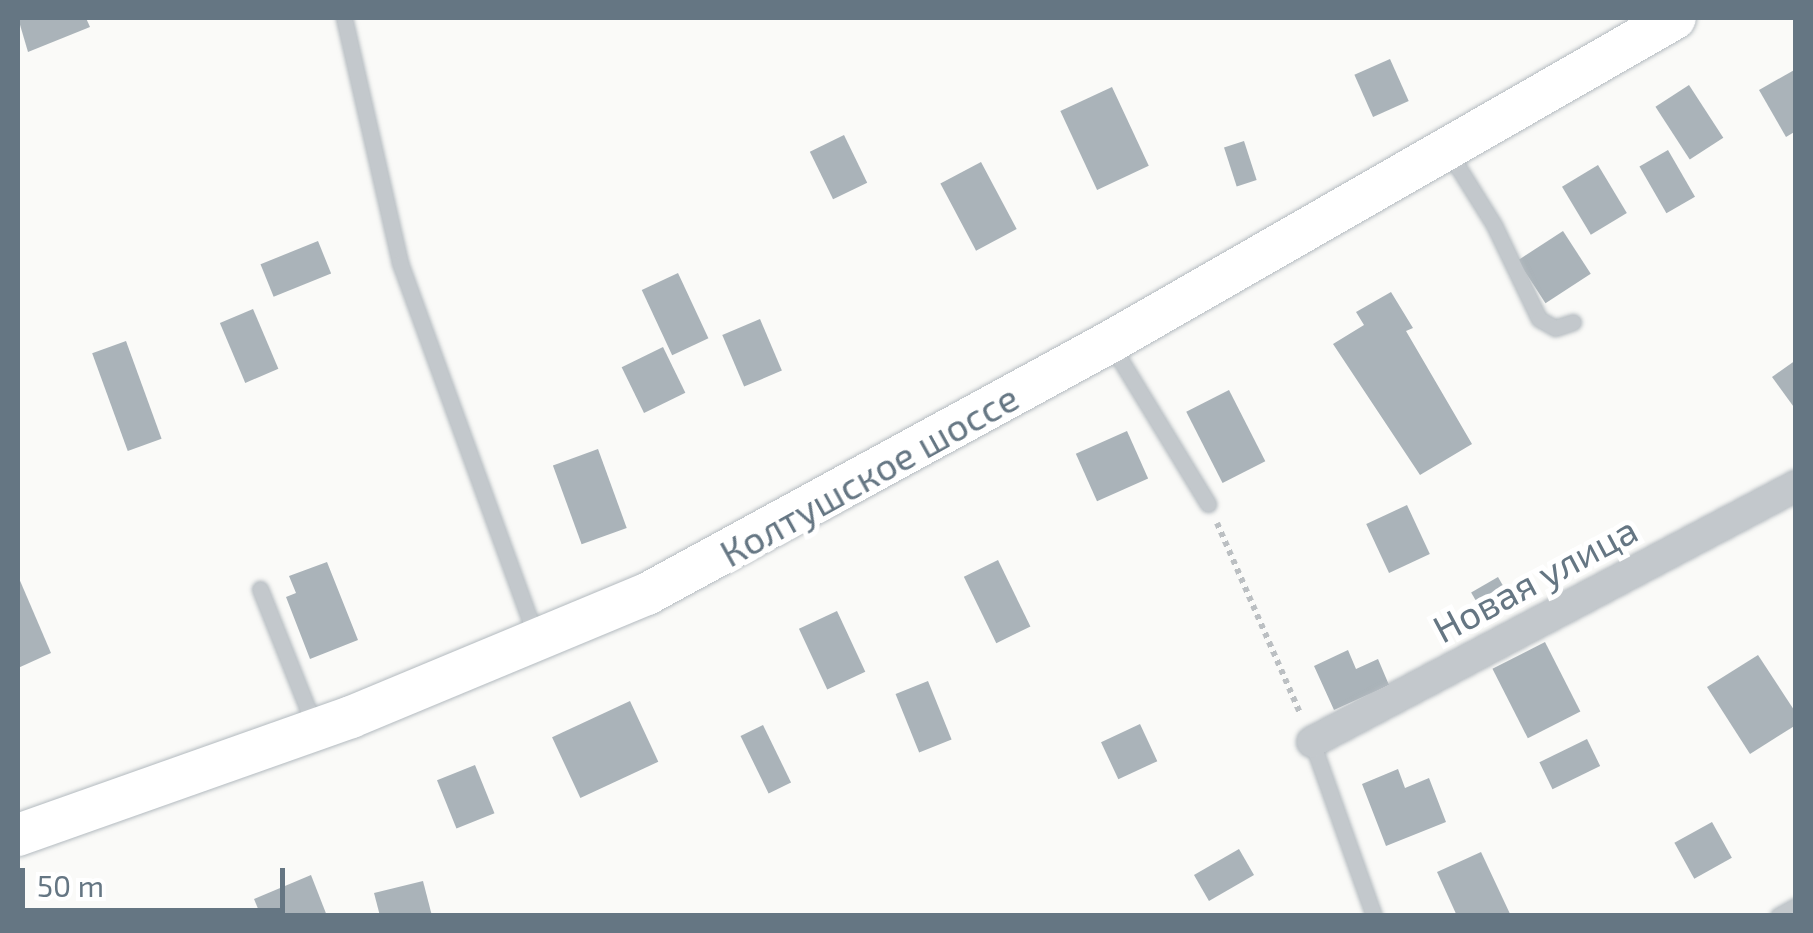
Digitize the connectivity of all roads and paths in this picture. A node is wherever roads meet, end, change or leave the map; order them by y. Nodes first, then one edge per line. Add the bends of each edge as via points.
1 (344, 18) edge
2 (1675, 18) edge
3 (1448, 151) junction
4 (1573, 322) dead end
5 (1110, 342) junction
6 (1796, 486) edge
7 (1208, 504) joint
8 (260, 590) dead end
9 (538, 641) junction
10 (316, 729) junction
11 (1312, 742) junction
12 (18, 835) edge
13 (1796, 906) edge
14 (1374, 916) edge
15 (1778, 916) edge

1 - 9 lane via 400,263
2 - 3 main road, Колтушское шоссе
3 - 4 lane via 1494,225 1539,319 1555,328
3 - 5 main road, Колтушское шоссе
5 - 7 lane
5 - 9 main road, Колтушское шоссе via 780,526
6 - 11 street, Новая улица
7 - 11 path
8 - 10 lane
9 - 10 main road, Колтушское шоссе
10 - 12 main road, Колтушское шоссе
11 - 14 lane
13 - 15 lane

